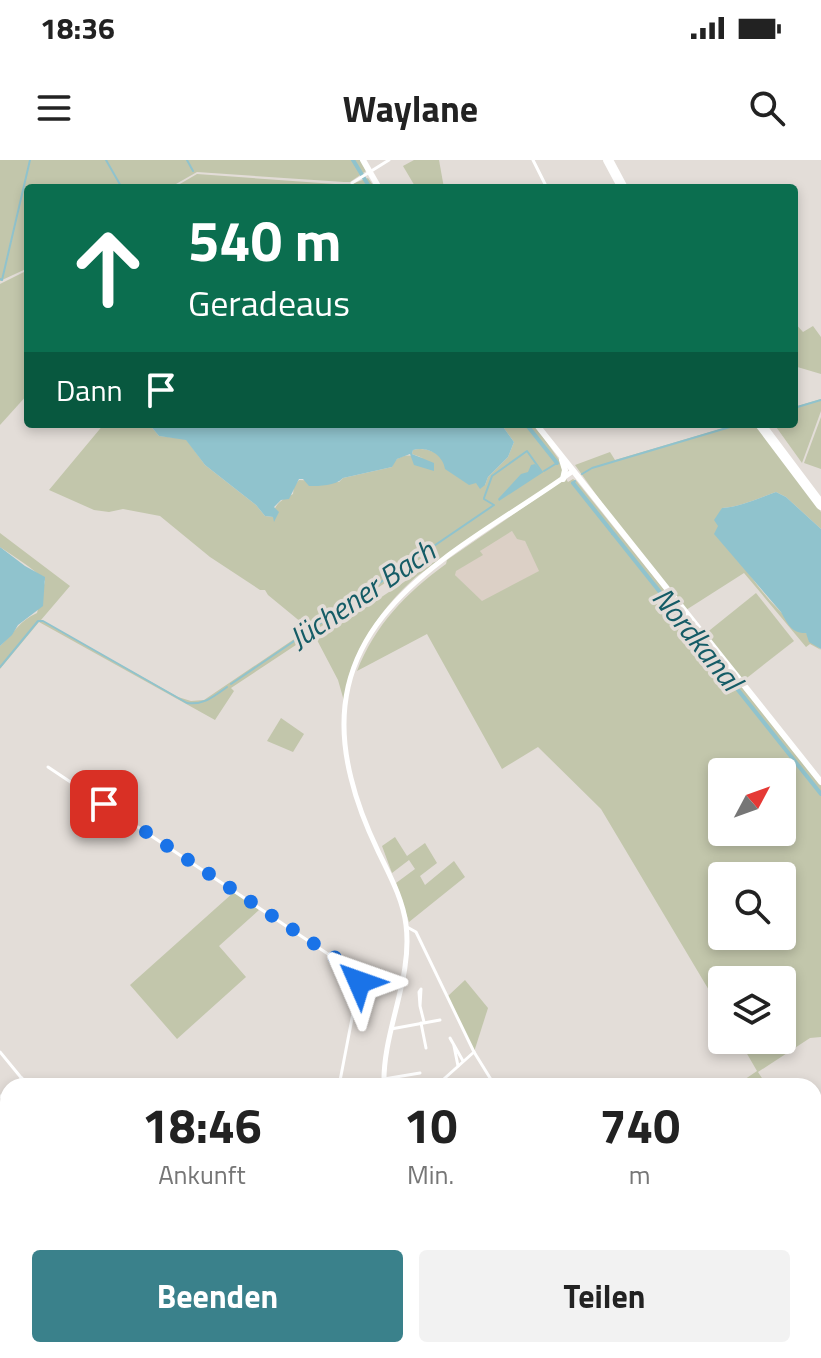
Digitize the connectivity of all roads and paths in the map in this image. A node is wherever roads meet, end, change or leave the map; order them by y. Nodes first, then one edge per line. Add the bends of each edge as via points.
1 (363, 160) edge
2 (389, 160) edge
3 (533, 160) edge
4 (610, 160) edge
5 (370, 172) junction
6 (352, 183) dead end
7 (377, 184) edge
8 (545, 184) edge
9 (623, 184) edge
10 (539, 428) edge
11 (766, 428) edge
12 (766, 428) edge
13 (559, 454) junction
14 (575, 474) junction
15 (563, 479) junction
16 (821, 498) edge
17 (821, 505) edge
18 (48, 767) dead end
19 (821, 782) edge
20 (406, 927) junction
21 (359, 982) junction
22 (399, 988) junction
23 (420, 1006) dead end
24 (440, 1020) dead end
25 (423, 1022) junction
26 (391, 1029) junction
27 (426, 1048) dead end
28 (0, 1052) edge
29 (474, 1052) junction
30 (4, 1058) junction
31 (0, 1061) edge
32 (463, 1061) junction
33 (458, 1066) junction
34 (420, 1073) dead end
35 (22, 1078) edge
36 (340, 1078) edge
37 (385, 1078) edge
38 (402, 1078) edge
39 (445, 1078) edge
40 (490, 1078) edge

1 - 5 main road
2 - 5 street
3 - 8 street
4 - 9 highway
5 - 6 street
5 - 7 main road
10 - 13 main road
11 - 16 highway
12 - 17 highway
13 - 14 main road
13 - 15 main road
14 - 15 street
14 - 19 main road
15 - 20 street via 408,587 379,619 355,663 345,703 348,766
18 - 21 street via 337,959
20 - 22 street
20 - 29 street via 416,932
21 - 22 street
21 - 36 street
22 - 26 street
23 - 25 street
24 - 25 street
25 - 26 street
25 - 27 street
26 - 37 street
28 - 30 street
29 - 32 street
29 - 40 street
30 - 31 street
30 - 35 street
32 - 33 street
32 - 33 street via 452,1040
33 - 39 street
34 - 38 street

